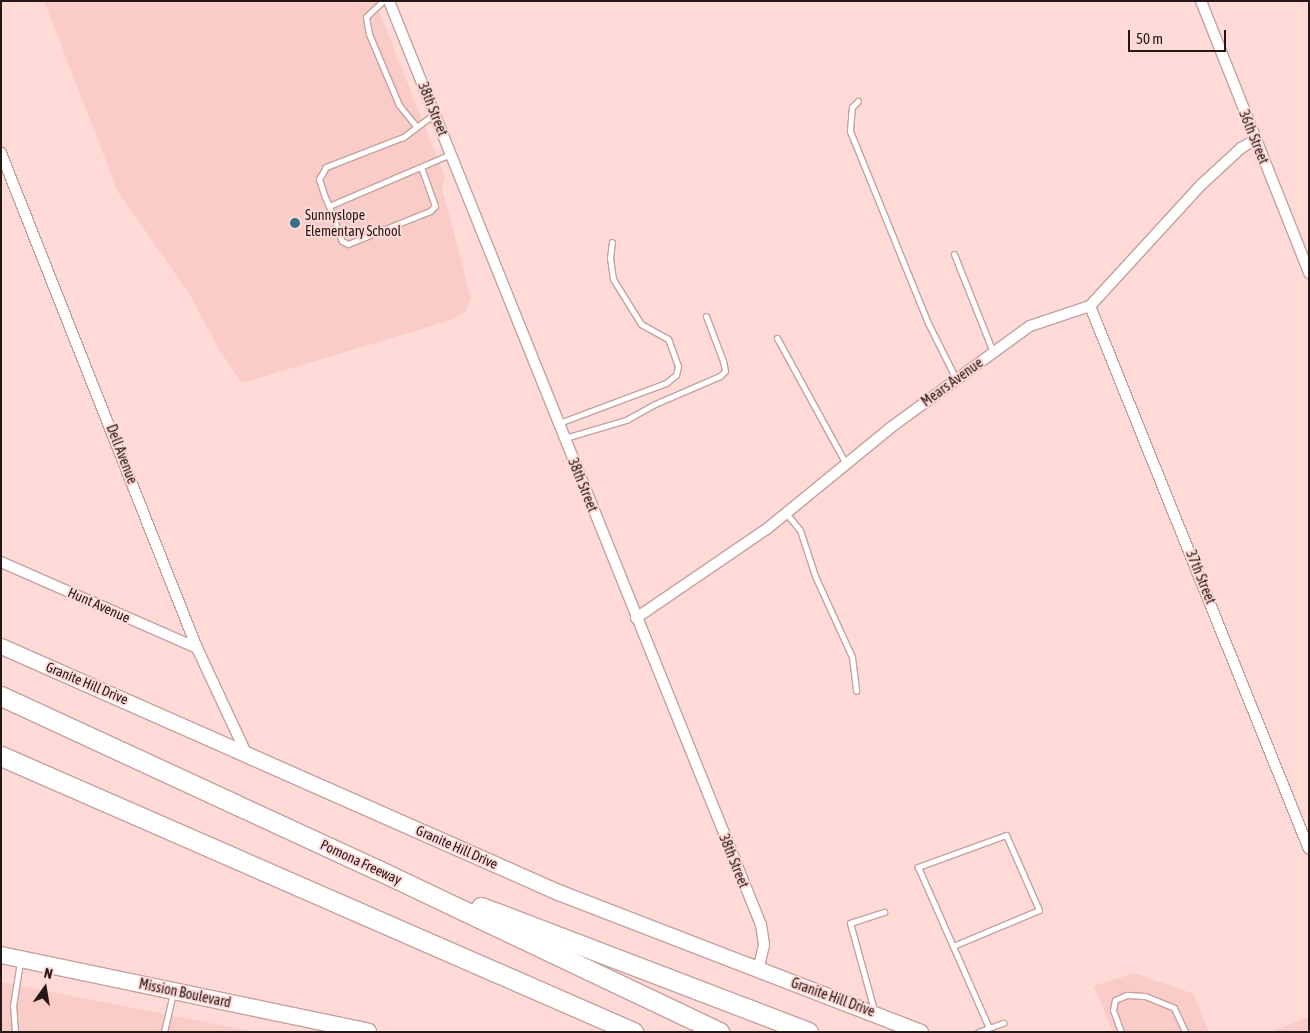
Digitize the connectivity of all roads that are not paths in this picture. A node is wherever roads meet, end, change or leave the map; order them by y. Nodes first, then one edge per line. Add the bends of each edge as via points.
1 (383, 1) edge
2 (389, 1) edge
3 (1201, 1) edge
4 (858, 101) dead end
5 (435, 114) junction
6 (417, 127) junction
7 (1255, 140) junction
8 (1, 153) edge
9 (451, 154) junction
10 (422, 167) junction
11 (329, 206) junction
12 (612, 242) dead end
13 (954, 254) dead end
14 (1309, 273) edge
15 (1090, 306) junction
16 (706, 316) dead end
17 (776, 338) dead end
18 (993, 352) junction
19 (956, 380) junction
20 (559, 423) junction
21 (565, 438) junction
22 (846, 464) junction
23 (786, 513) junction
24 (1, 562) edge
25 (636, 618) junction
26 (1, 646) edge
27 (197, 648) junction
28 (856, 691) dead end
29 (1, 696) edge
30 (246, 753) junction
31 (1, 756) edge
32 (1309, 849) edge
33 (376, 869) junction
34 (884, 912) dead end
35 (953, 946) junction
36 (1, 955) edge
37 (20, 959) junction
38 (758, 970) junction
39 (174, 991) junction
40 (874, 1013) junction
41 (1003, 1022) dead end
42 (988, 1026) junction
43 (15, 1032) edge
44 (164, 1032) edge
45 (368, 1032) edge
46 (633, 1032) edge
47 (719, 1032) edge
48 (808, 1032) edge
49 (920, 1032) edge
50 (978, 1032) edge
51 (1122, 1032) edge
52 (1185, 1032) edge

1 - 6 lane via 366,16 369,34 399,105
2 - 5 street, 38th Street
3 - 7 street, 36th Street
4 - 19 lane via 852,107 850,131 928,323
5 - 6 lane
5 - 9 street, 38th Street
6 - 11 lane via 403,136 326,167 319,179
7 - 14 street, 36th Street
7 - 15 street, Mears Avenue via 1241,148 1201,185
8 - 27 street, Dell Avenue
9 - 10 lane
9 - 20 street, 38th Street
10 - 11 lane
10 - 11 lane via 434,206 430,211 348,244 342,242
12 - 20 lane via 613,279 641,324 668,339 678,366 676,375 666,383
13 - 18 lane
15 - 18 street, Mears Avenue via 1030,326
15 - 32 street, 37th Street
16 - 21 lane via 723,361 725,370 720,376 626,420
17 - 22 lane
18 - 19 street, Mears Avenue
19 - 22 street, Mears Avenue
20 - 21 street, 38th Street
21 - 25 street, 38th Street
22 - 23 street, Mears Avenue
23 - 25 street, Mears Avenue via 737,551
23 - 28 lane via 800,530 815,576 852,657
24 - 27 street, Hunt Avenue
25 - 38 street, 38th Street via 761,925 764,945
26 - 30 street, Granite Hill Drive
27 - 30 street, Dell Avenue
29 - 33 highway, Pomona Freeway
30 - 38 street, Granite Hill Drive via 558,892
31 - 46 highway
33 - 47 highway, Pomona Freeway
33 - 48 highway via 585,944
34 - 40 lane via 850,923
35 - 35 lane via 918,867 1006,835 1039,910
35 - 42 lane
36 - 37 main road, Mission Boulevard
37 - 39 main road, Mission Boulevard
37 - 43 lane via 13,1006
38 - 40 street, Granite Hill Drive
39 - 44 lane
39 - 45 main road, Mission Boulevard
40 - 49 street, Granite Hill Drive
41 - 42 lane
42 - 50 lane
51 - 52 lane via 1113,1010 1115,1000 1127,995 1145,996 1174,1008

